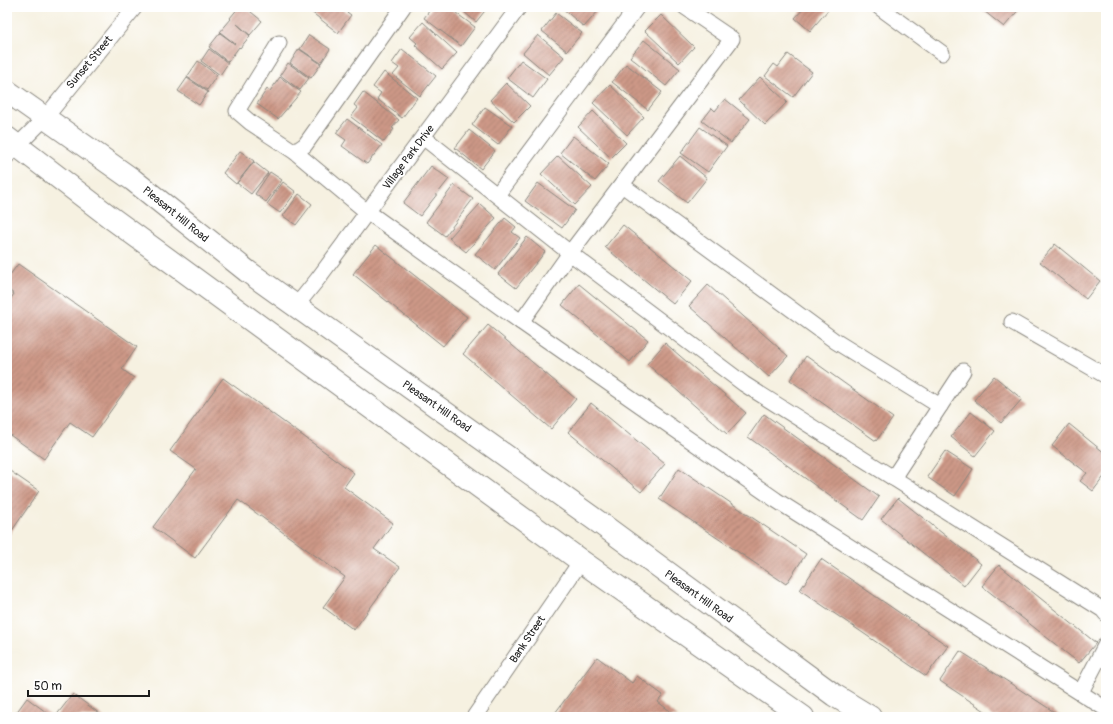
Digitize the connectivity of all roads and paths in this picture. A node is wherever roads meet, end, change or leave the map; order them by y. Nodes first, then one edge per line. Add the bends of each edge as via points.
1 (135, 7) edge
2 (403, 7) edge
3 (519, 7) edge
4 (638, 7) edge
5 (685, 7) edge
6 (879, 7) edge
7 (280, 43) dead end
8 (942, 53) dead end
9 (7, 77) edge
10 (7, 91) edge
11 (45, 118) junction
12 (423, 137) junction
13 (10, 146) edge
14 (295, 152) junction
15 (622, 185) junction
16 (497, 195) junction
17 (367, 211) junction
18 (570, 253) junction
19 (296, 306) junction
20 (521, 322) junction
21 (1012, 322) dead end
22 (963, 370) dead end
23 (1106, 376) edge
24 (940, 406) junction
25 (893, 478) junction
26 (581, 561) junction
27 (1106, 614) edge
28 (1106, 644) edge
29 (1081, 692) junction
30 (1106, 709) edge
31 (474, 717) edge
32 (803, 717) edge
33 (870, 717) edge

1 - 11 street, Sunset Street
2 - 14 street via 305,145
3 - 12 street, Village Park Drive
4 - 16 street
5 - 15 street via 732,39
6 - 8 street
7 - 14 street via 237,111
9 - 11 highway via 26,92
10 - 11 highway, Pleasant Hill Road
11 - 13 street, Sunset Street
11 - 19 highway, Pleasant Hill Road via 133,180
12 - 16 street
12 - 17 street, Village Park Drive
13 - 26 highway
14 - 17 street
15 - 18 street
15 - 24 street via 835,341
16 - 18 street
17 - 19 street, Village Park Drive
17 - 20 street
18 - 20 street
18 - 25 street via 744,384
19 - 33 highway, Pleasant Hill Road via 604,526 834,695
20 - 29 street via 776,500
21 - 23 street
22 - 24 street
24 - 25 street
25 - 27 street
26 - 31 street, Bank Street
26 - 32 highway
28 - 29 street
29 - 30 street

